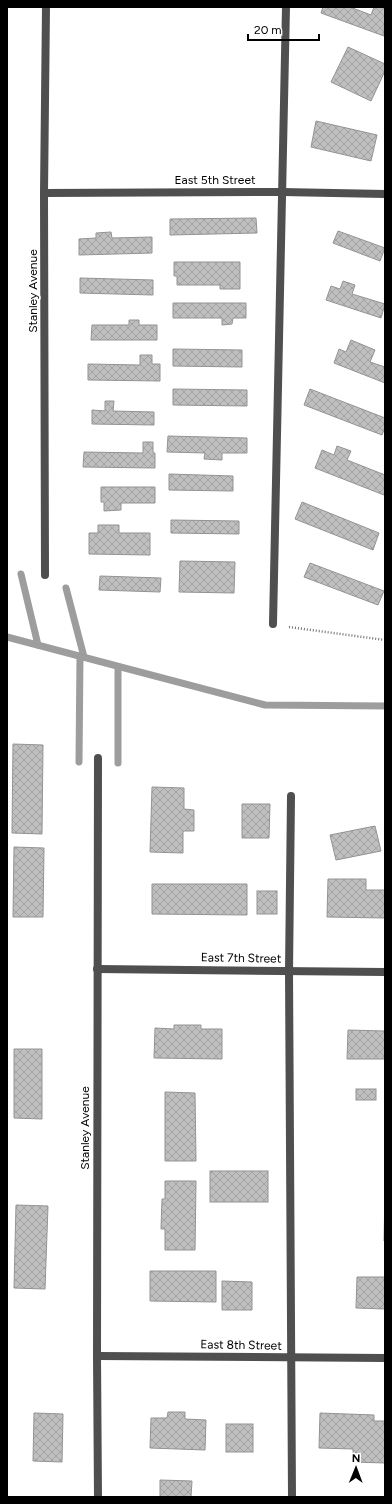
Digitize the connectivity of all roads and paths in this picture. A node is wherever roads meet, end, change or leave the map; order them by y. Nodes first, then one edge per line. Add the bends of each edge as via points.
1 (46, 7) edge
2 (286, 7) edge
3 (282, 192) junction
4 (44, 193) junction
5 (385, 194) edge
6 (45, 575) dead end
7 (273, 624) joint
8 (385, 640) edge
9 (98, 758) dead end
10 (291, 796) dead end
11 (97, 969) junction
12 (288, 971) junction
13 (385, 972) edge
14 (97, 1356) junction
15 (291, 1358) junction
16 (385, 1358) edge
17 (98, 1497) edge
18 (292, 1497) edge

1 - 4 street, Stanley Avenue
2 - 3 street
3 - 4 street, East 5th Street
3 - 5 street, East 5th Street
3 - 7 street
4 - 6 street, Stanley Avenue
7 - 8 path
9 - 11 street, Stanley Avenue
10 - 12 street
11 - 12 street, East 7th Street
11 - 14 street, Stanley Avenue
12 - 13 street, East 7th Street
12 - 15 street
14 - 15 street, East 8th Street
14 - 17 street, Stanley Avenue
15 - 16 street, East 8th Street
15 - 18 street

